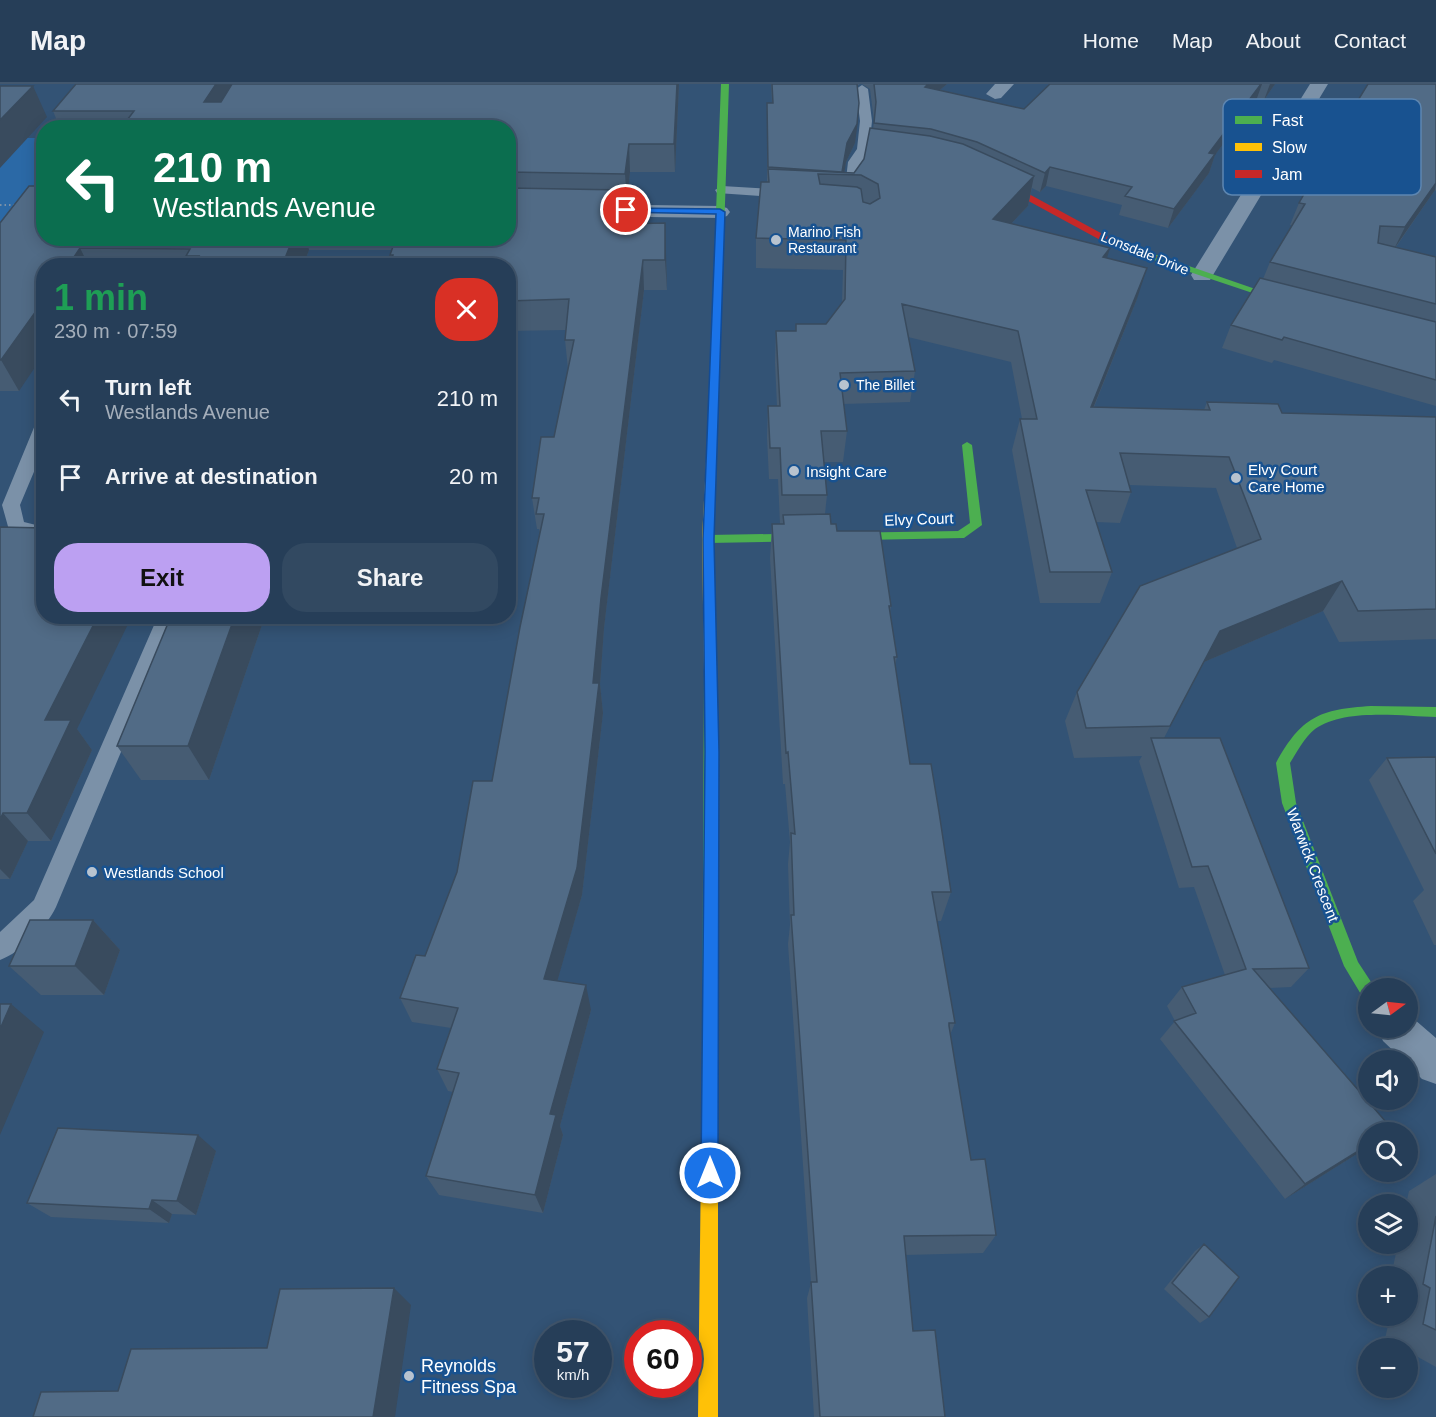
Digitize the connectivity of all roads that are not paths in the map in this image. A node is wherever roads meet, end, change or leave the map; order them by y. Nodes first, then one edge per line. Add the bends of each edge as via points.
1 (725, 84) edge
2 (1319, 84) edge
3 (862, 88) dead end
4 (1310, 99) edge
5 (976, 171) edge
6 (804, 195) edge
7 (1251, 195) edge
8 (825, 196) edge
9 (721, 202) junction
10 (791, 207) edge
11 (516, 209) edge
12 (1202, 275) junction
13 (1311, 308) edge
14 (36, 444) edge
15 (967, 445) dead end
16 (36, 532) edge
17 (708, 539) junction
18 (165, 624) edge
19 (1436, 712) edge
20 (0, 948) edge
21 (1360, 978) edge
22 (1408, 1038) edge
23 (1436, 1065) edge
24 (708, 1417) edge

1 - 9 main road
2 - 4 street
3 - 8 lane via 869,150 855,162 852,188 846,197
5 - 12 main road, Lonsdale Drive via 1107,240
6 - 9 lane
7 - 12 street
9 - 10 lane
9 - 11 street
9 - 17 main road
12 - 13 main road, Lonsdale Drive
14 - 16 lane via 11,505 16,526
15 - 17 main road, Elvy Court via 976,525 960,535
17 - 24 main road via 712,752
18 - 20 lane via 43,907
19 - 21 main road, Warwick Crescent via 1368,712 1320,720 1299,737 1283,763 1289,803
22 - 23 street

